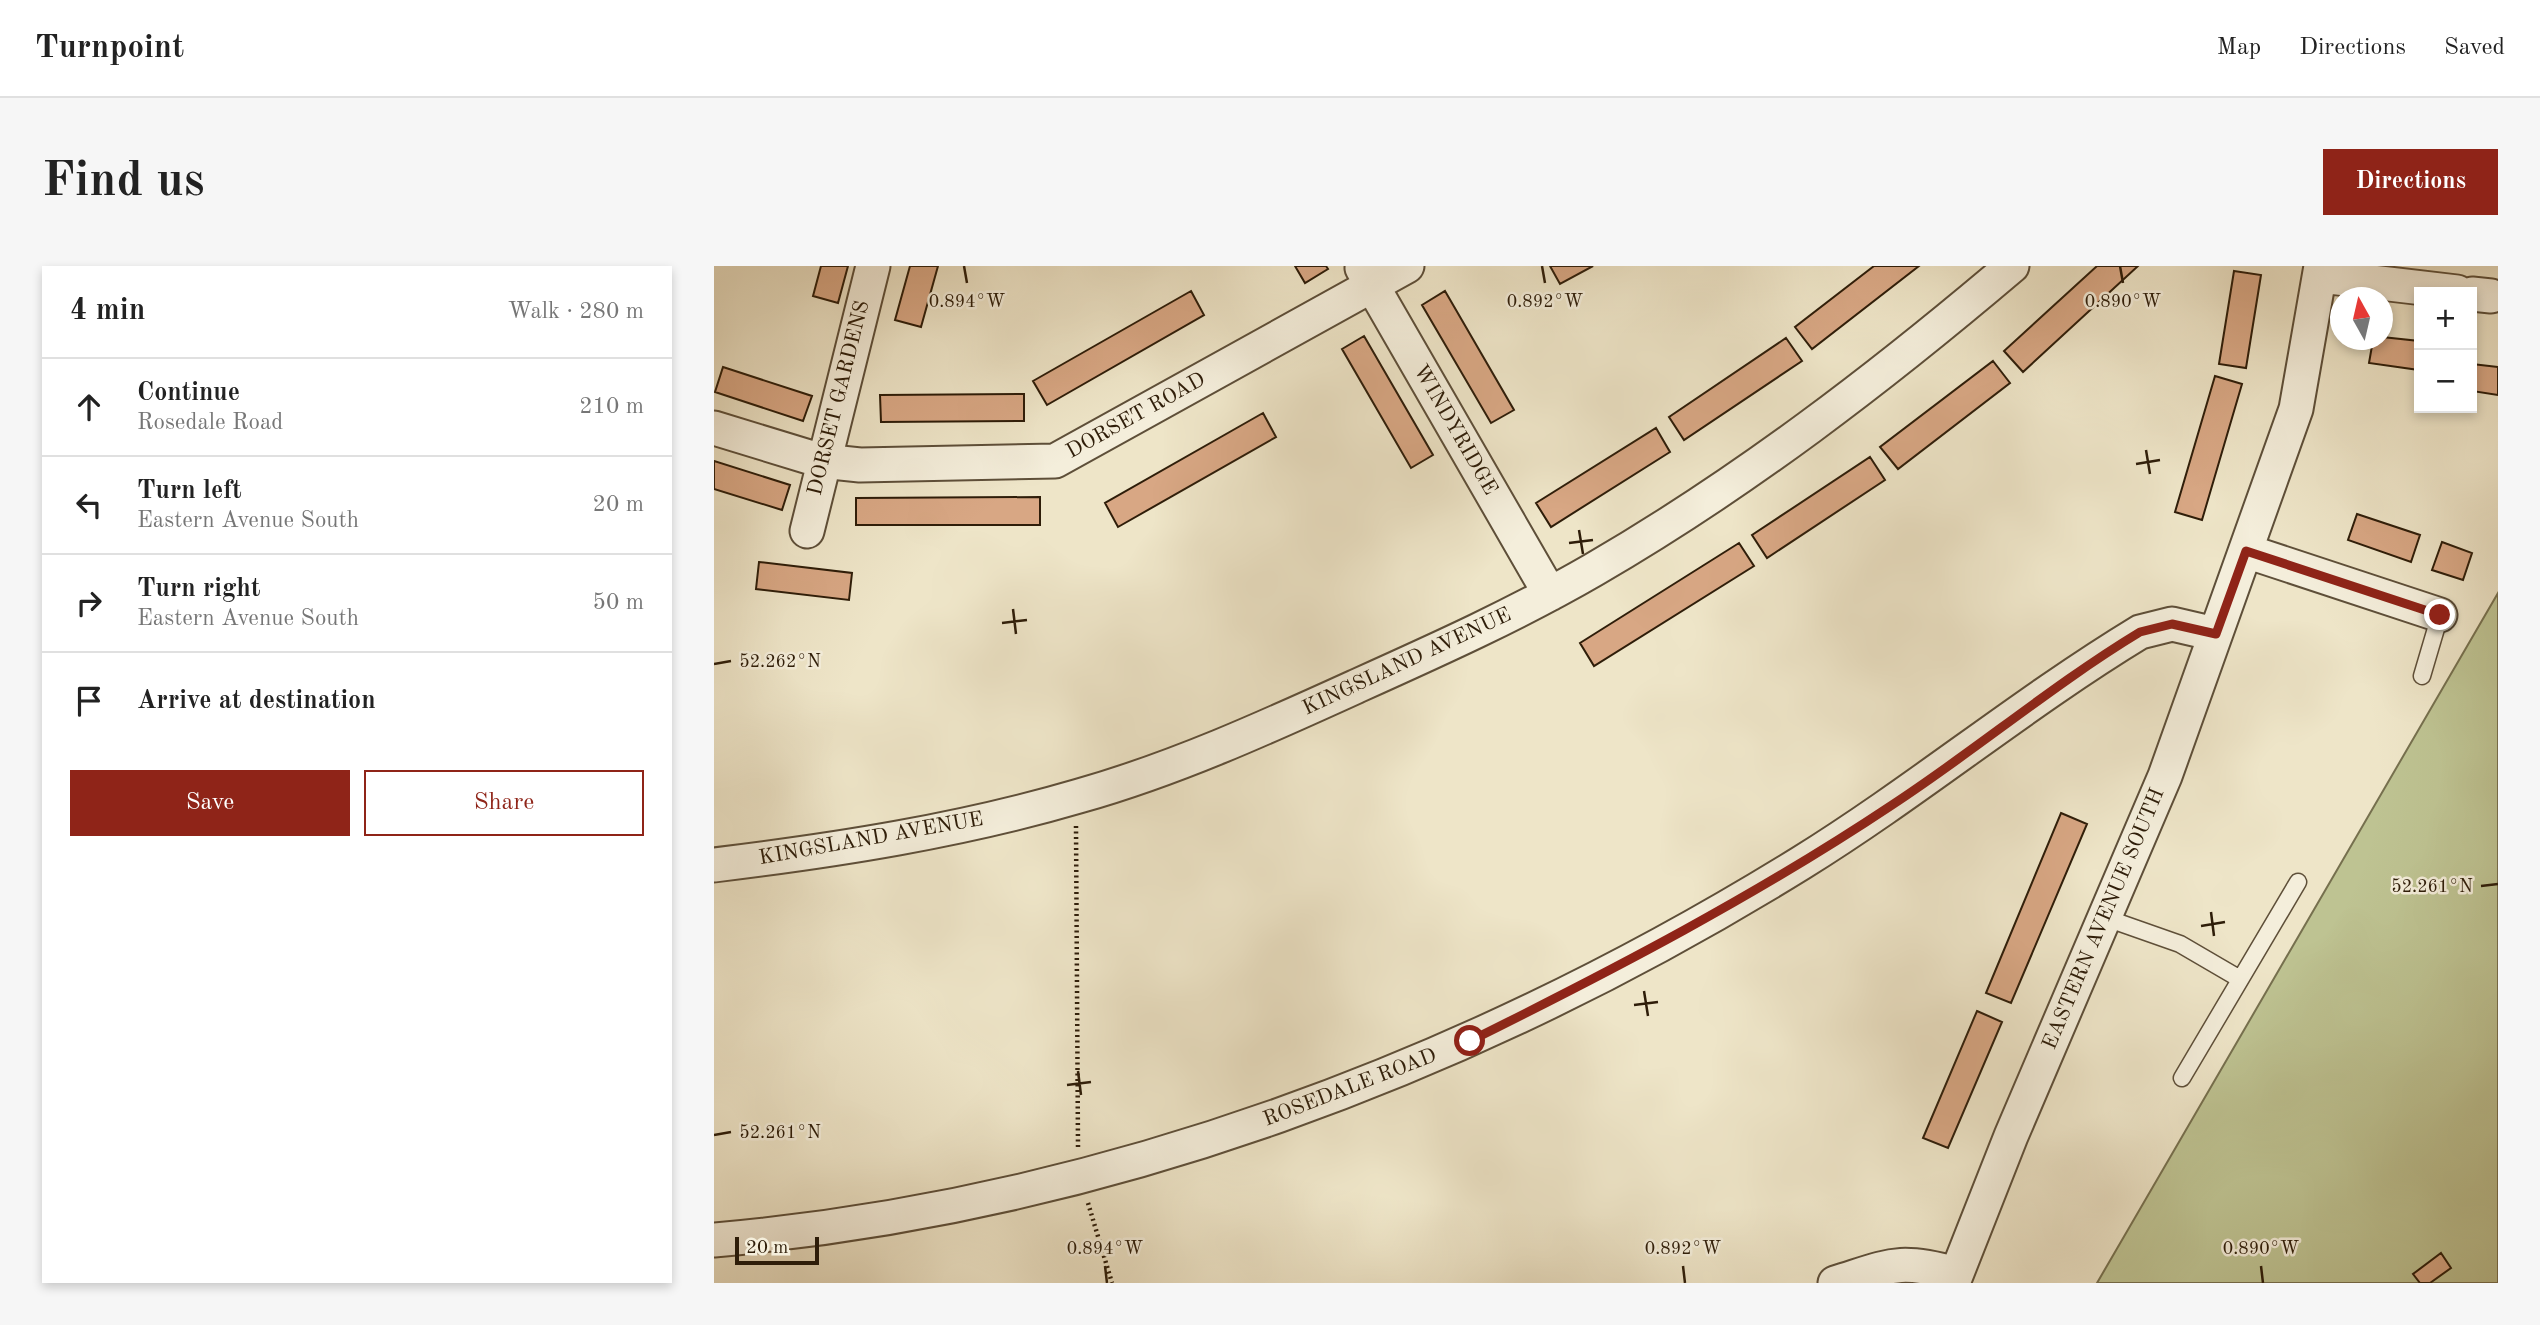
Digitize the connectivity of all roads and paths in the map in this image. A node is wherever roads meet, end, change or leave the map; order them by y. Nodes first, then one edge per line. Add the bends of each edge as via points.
1 (873, 266) edge
2 (1407, 266) edge
3 (2012, 266) edge
4 (2321, 271) edge
5 (1366, 276) edge
6 (2425, 287) edge
7 (714, 428) edge
8 (822, 461) junction
9 (807, 531) dead end
10 (2246, 551) junction
11 (1550, 594) junction
12 (2440, 615) joint
13 (2216, 634) junction
14 (2421, 676) dead end
15 (1076, 797) junction
16 (714, 865) edge
17 (2298, 882) dead end
18 (2106, 918) junction
19 (2240, 979) junction
20 (2182, 1078) dead end
21 (1080, 1177) junction
22 (714, 1240) edge
23 (1954, 1278) edge
24 (1112, 1283) edge
25 (1835, 1283) edge

1 - 8 street, DORSET GARDENS
2 - 5 street, DORSET ROAD
3 - 11 street, KINGSLAND AVENUE via 1786,445 1663,527
4 - 6 street
4 - 10 street, EASTERN AVENUE SOUTH via 2296,409
5 - 8 street, DORSET ROAD via 1055,461 859,465
5 - 11 street, WINDYRIDGE
7 - 8 street, DORSET ROAD
8 - 9 street, DORSET GARDENS
10 - 12 street
10 - 13 street, EASTERN AVENUE SOUTH
11 - 15 street, KINGSLAND AVENUE via 1301,712 1143,776
12 - 14 lane
13 - 18 street, EASTERN AVENUE SOUTH via 2165,776
13 - 21 street, ROSEDALE ROAD via 2172,624 2140,632 1893,805 1799,864 1693,927 1470,1041 1238,1132
15 - 16 street, KINGSLAND AVENUE via 889,840
15 - 21 path
17 - 19 lane
18 - 19 lane via 2180,944
18 - 23 street, EASTERN AVENUE SOUTH
19 - 20 lane
21 - 22 street, ROSEDALE ROAD via 895,1218
21 - 24 path
23 - 25 street via 1920,1264 1902,1263

